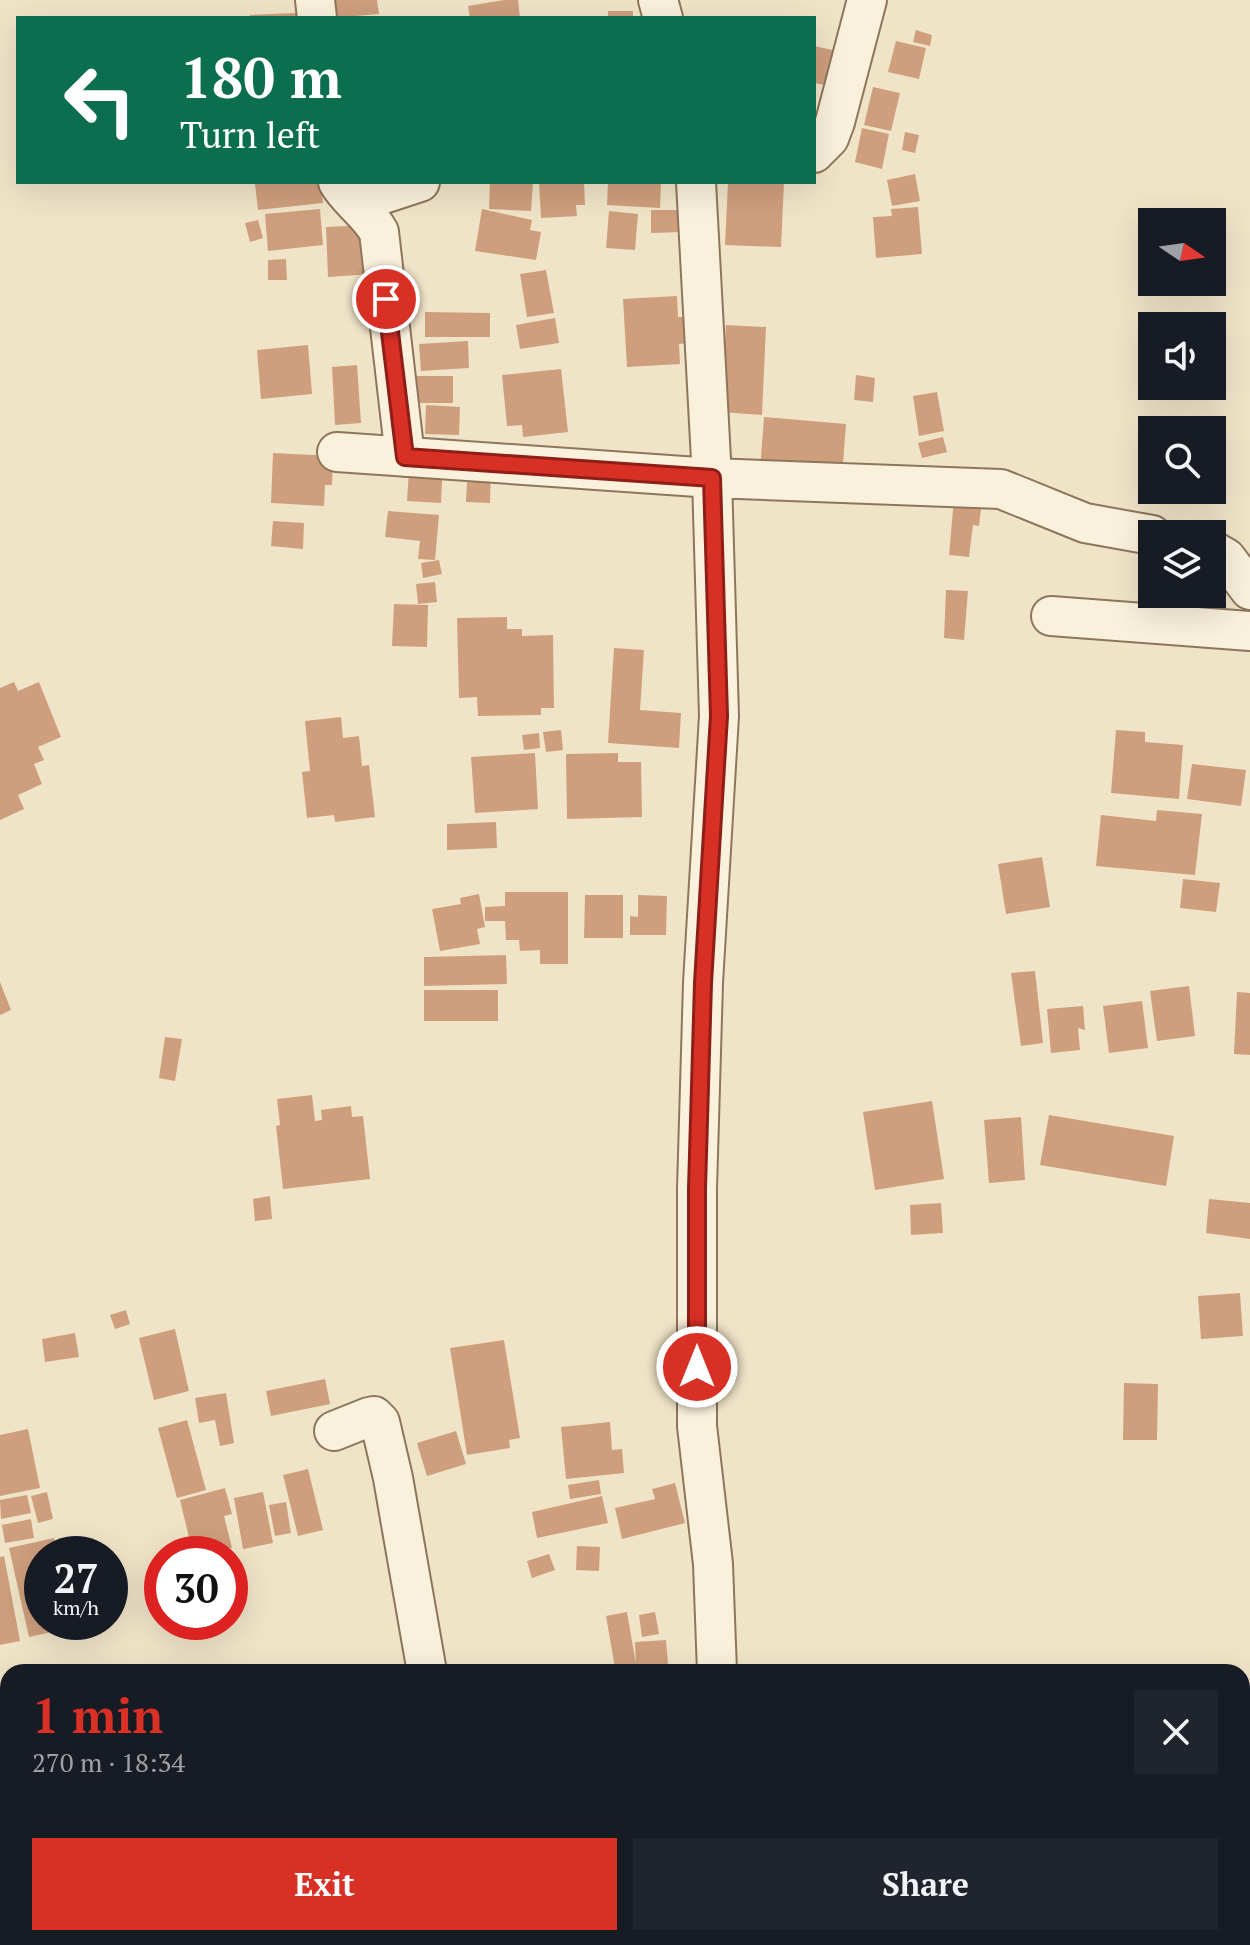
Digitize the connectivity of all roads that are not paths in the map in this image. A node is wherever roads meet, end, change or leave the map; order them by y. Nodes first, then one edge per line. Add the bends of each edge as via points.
1 (867, 0) edge
2 (816, 151) edge
3 (407, 184) edge
4 (696, 184) edge
5 (347, 193) edge
6 (337, 452) dead end
7 (405, 457) junction
8 (712, 478) junction
9 (1138, 532) edge
10 (1226, 558) edge
11 (1250, 590) edge
12 (1051, 616) dead end
13 (1250, 631) edge
14 (334, 1431) dead end
15 (426, 1664) edge
16 (717, 1664) edge

1 - 2 street via 835,122
3 - 5 street
4 - 8 street
5 - 7 street via 379,232
6 - 7 street
7 - 8 street
8 - 9 street via 1001,489 1085,523
8 - 16 street via 719,716 703,983 697,1426 713,1564
10 - 11 street
12 - 13 street
14 - 15 street via 374,1416 380,1422

